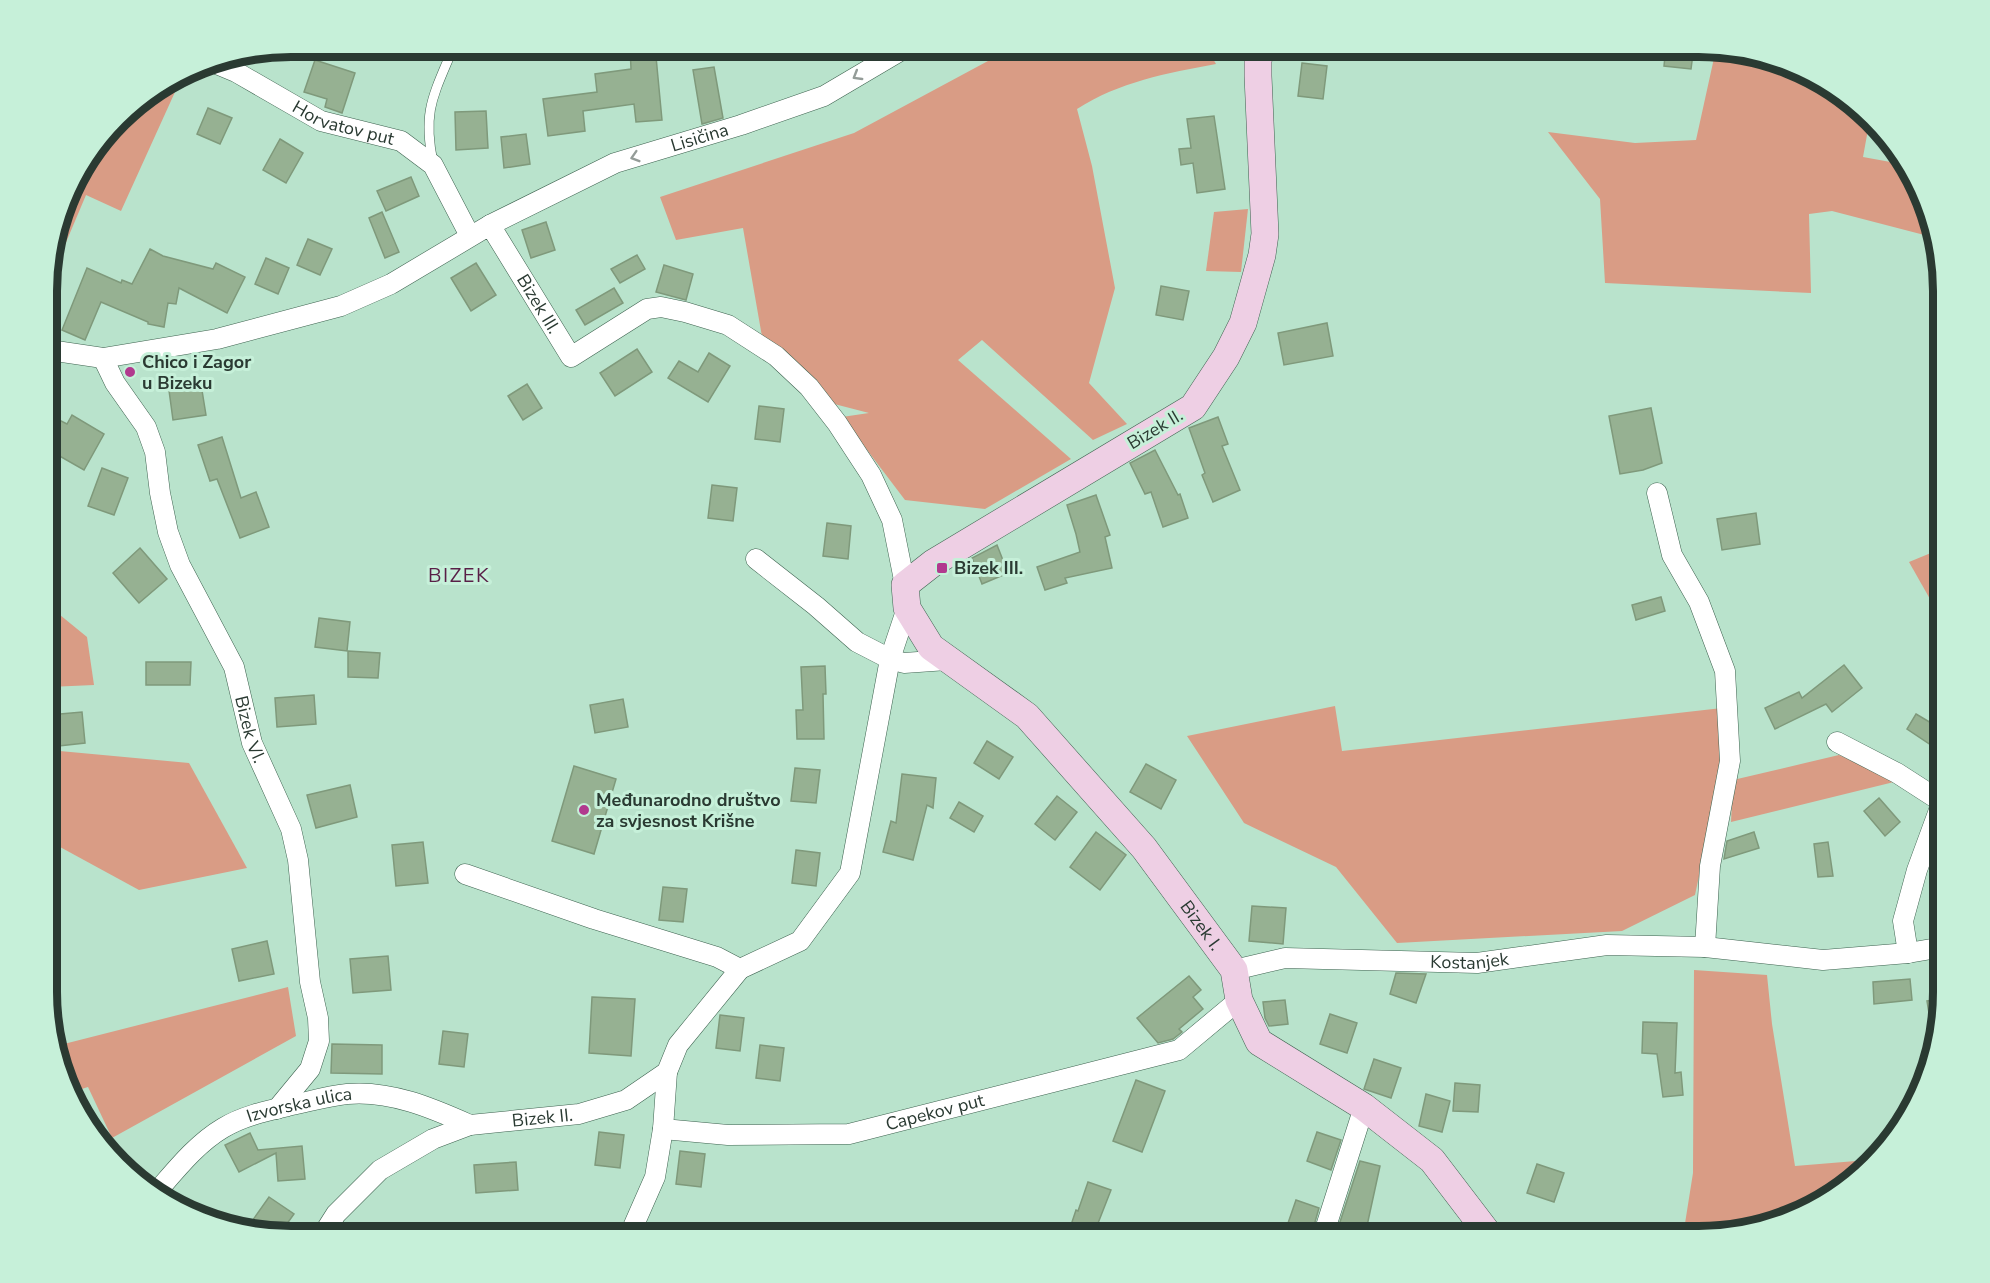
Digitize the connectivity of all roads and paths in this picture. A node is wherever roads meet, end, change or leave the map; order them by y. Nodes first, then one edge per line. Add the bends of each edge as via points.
1 (449, 57) edge
2 (889, 57) edge
3 (1256, 57) edge
4 (224, 67) edge
5 (433, 165) junction
6 (490, 225) junction
7 (470, 236) junction
8 (57, 351) edge
9 (103, 358) junction
10 (1657, 493) dead end
11 (756, 559) dead end
12 (906, 597) junction
13 (890, 659) junction
14 (947, 660) junction
15 (1837, 742) dead end
16 (1933, 796) edge
17 (1933, 826) edge
18 (465, 874) dead end
19 (1705, 947) junction
20 (1933, 949) edge
21 (1908, 953) junction
22 (740, 969) junction
23 (1234, 970) junction
24 (1239, 1000) junction
25 (667, 1072) junction
26 (1364, 1107) junction
27 (277, 1108) junction
28 (470, 1125) junction
29 (663, 1129) junction
30 (161, 1187) edge
31 (328, 1226) edge
32 (633, 1226) edge
33 (1326, 1226) edge
34 (1482, 1226) edge

1 - 5 lane via 430,103 428,137
2 -> 6 street, Lisičina via 824,96 615,163
3 - 12 street, Bizek II. via 1265,234 1243,323 1226,357 1193,406 933,563
4 - 5 street, Horvatov put via 321,121 401,141
5 - 7 street, Horvatov put
6 - 7 street
6 - 12 street, Bizek III. via 572,357 647,309 661,307 728,325 776,356 809,387 871,475 892,520
7 - 9 street via 391,284 341,306 217,339
8 - 9 street
9 - 27 street, Bizek VI. via 115,384 146,427 155,452 168,532 180,565 232,661 252,743 291,829 319,1041 310,1069
10 - 19 street via 1672,555 1699,602 1725,671 1730,761 1710,866
11 - 13 street via 857,642
12 - 13 street
12 - 14 street, Bizek I. via 930,647
13 - 14 street via 904,663
13 - 22 street via 850,873 800,941
14 - 23 street, Bizek I. via 1027,716 1144,848
15 - 16 street
17 - 21 street via 1903,921
18 - 22 street via 717,957
19 - 21 street, Kostanjek via 1823,960
19 - 23 street, Kostanjek via 1607,945 1478,963 1285,958
20 - 21 street, Kostanjek
22 - 25 street via 678,1045
23 - 24 street, Bizek I.
24 - 26 street, Bizek I. via 1259,1042
24 - 29 street, Capekov put via 1179,1050 849,1134 729,1135
25 - 28 street, Bizek II. via 626,1100 579,1114
25 - 29 street
26 - 33 street
26 - 34 street, Bizek I. via 1432,1160
27 - 28 street, Izvorska ulica via 350,1094 378,1095 429,1107
27 - 30 street, Izvorska ulica via 244,1117 223,1128
28 - 31 street, Bizek II. via 433,1139 380,1170
29 - 32 street via 655,1177

